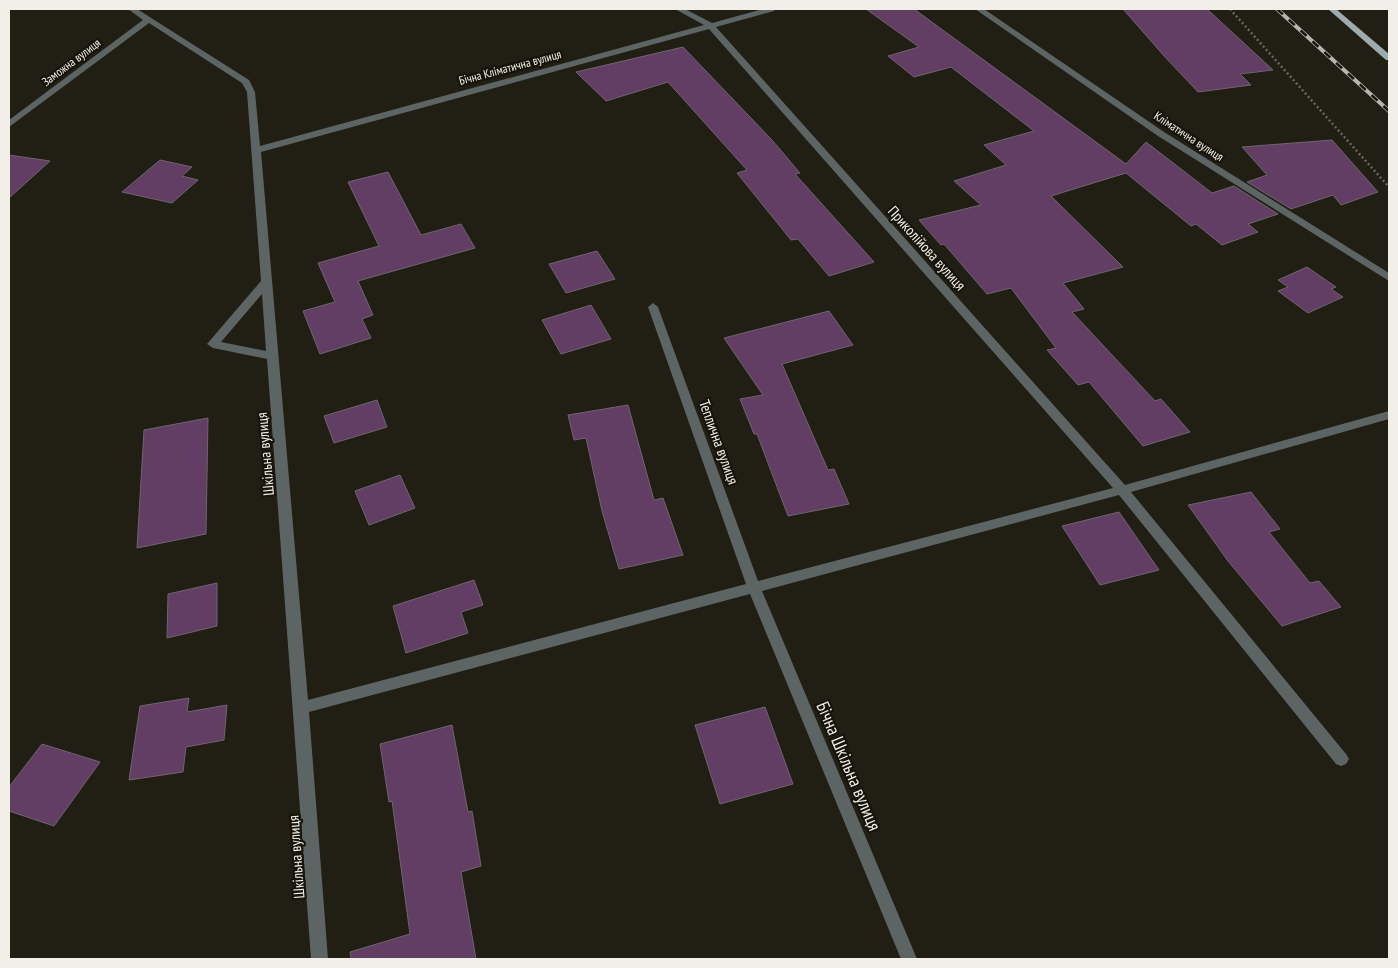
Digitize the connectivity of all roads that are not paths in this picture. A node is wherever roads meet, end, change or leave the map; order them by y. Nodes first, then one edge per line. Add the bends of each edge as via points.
1 (132, 9) edge
2 (679, 9) edge
3 (771, 9) edge
4 (979, 9) edge
5 (1332, 9) edge
6 (148, 20) junction
7 (710, 25) junction
8 (1389, 58) edge
9 (9, 124) edge
10 (256, 150) junction
11 (1389, 278) edge
12 (267, 281) junction
13 (654, 307) dead end
14 (273, 356) junction
15 (1389, 415) edge
16 (1122, 490) junction
17 (754, 588) junction
18 (301, 708) junction
19 (1341, 759) dead end
20 (319, 959) edge
21 (909, 959) edge

1 - 6 street, Шкільна вулиця
2 - 7 street
3 - 7 street, Бічна Кліматична вулиця
4 - 11 street, Кліматична вулиця via 1161,134
5 - 8 main road
6 - 9 street, Заможна вулиця
6 - 10 street, Шкільна вулиця via 246,82 251,92
7 - 10 street, Бічна Кліматична вулиця
7 - 16 street, Приколійова вулиця
10 - 12 street, Шкільна вулиця
12 - 14 street, Шкільна вулиця
12 - 14 street via 213,344
13 - 17 street, Теплична вулиця
14 - 18 street, Шкільна вулиця
15 - 16 street
16 - 17 street
16 - 19 street, Приколійова вулиця
17 - 18 street
17 - 21 street, Бічна Шкільна вулиця
18 - 20 street, Шкільна вулиця

